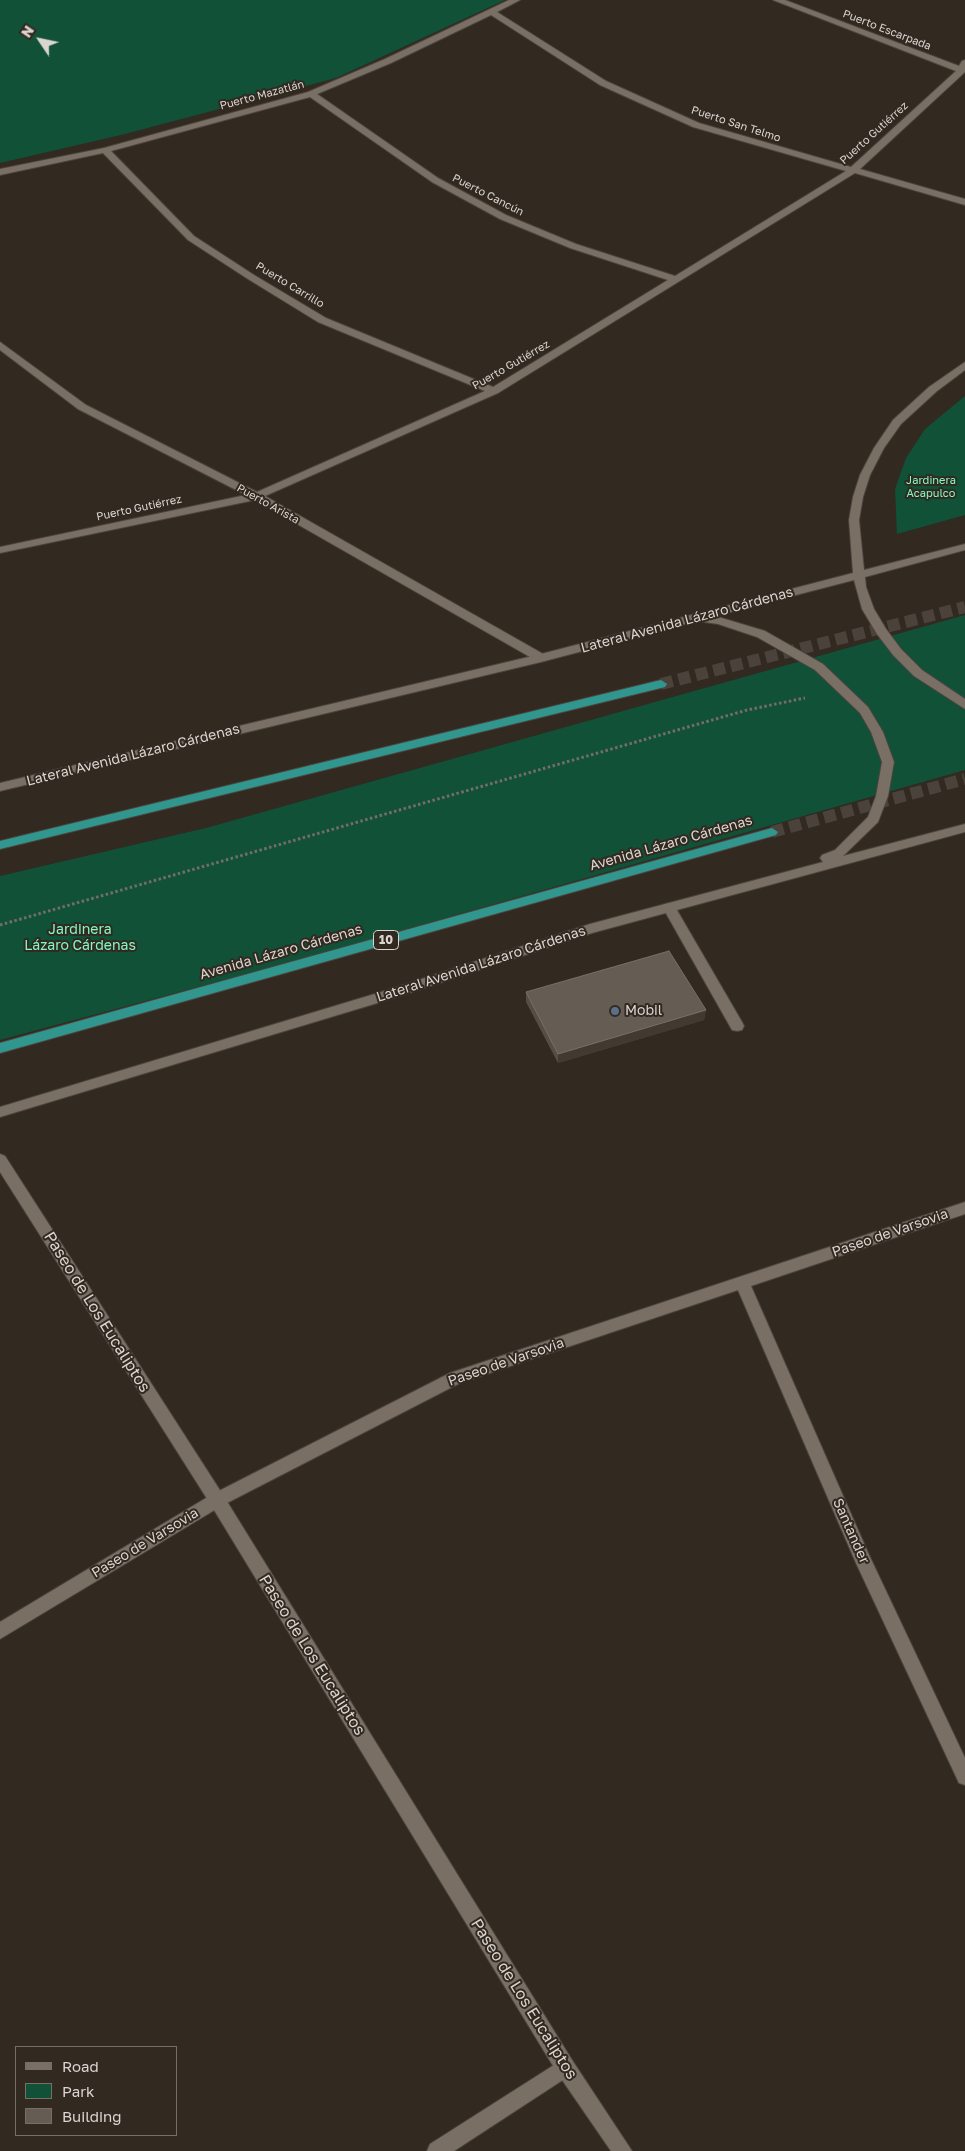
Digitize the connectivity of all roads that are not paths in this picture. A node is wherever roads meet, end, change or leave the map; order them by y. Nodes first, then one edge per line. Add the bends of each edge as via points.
1 (516, 0) edge
2 (777, 0) edge
3 (491, 12) junction
4 (963, 67) edge
5 (311, 94) junction
6 (105, 150) junction
7 (852, 171) junction
8 (0, 172) edge
9 (965, 202) edge
10 (675, 279) junction
11 (0, 344) edge
12 (965, 365) edge
13 (494, 392) junction
14 (257, 496) junction
15 (965, 548) edge
16 (0, 550) edge
17 (859, 575) junction
18 (687, 618) junction
19 (541, 658) junction
20 (661, 684) tunnel mouth
21 (965, 705) edge
22 (0, 787) edge
23 (965, 828) edge
24 (772, 832) tunnel mouth
25 (0, 845) edge
26 (789, 874) junction
27 (668, 908) junction
28 (737, 1026) dead end
29 (0, 1048) edge
30 (0, 1112) edge
31 (0, 1160) edge
32 (965, 1208) edge
33 (742, 1283) junction
34 (217, 1500) junction
35 (0, 1631) edge
36 (965, 1777) edge
37 (565, 2067) junction
38 (437, 2151) edge
39 (622, 2151) edge

1 - 3 street, Puerto Mazatlán
2 - 4 street, Puerto Escarpada
3 - 5 street, Puerto Mazatlán
3 - 7 street, Puerto San Telmo via 603,84 696,125
4 - 7 street, Puerto Gutiérrez
5 - 6 street, Puerto Mazatlán
5 - 10 street, Puerto Cancún via 435,180 503,217 573,246
6 - 8 street, Puerto Mazatlán
6 - 13 street, Puerto Carrillo via 191,238 251,277 322,320
7 - 9 street, Puerto San Telmo
7 - 10 street, Puerto Gutiérrez
10 - 13 street, Puerto Gutiérrez
11 - 14 street, Puerto Arista via 82,408
12 - 17 main road via 903,416 879,448 858,497 854,520
13 - 14 street, Puerto Gutiérrez
14 - 16 street, Puerto Gutiérrez
14 - 19 street, Puerto Arista
15 - 17 street, Lateral Avenida Lázaro Cárdenas
17 - 18 street, Lateral Avenida Lázaro Cárdenas
17 - 21 street via 868,609 897,652 934,685
18 - 19 street, Lateral Avenida Lázaro Cárdenas
18 - 26 street via 719,620 760,634 818,667 864,710 877,732 888,762 874,819 839,852
19 - 22 street, Lateral Avenida Lázaro Cárdenas
20 - 25 highway
23 - 26 street, Lateral Avenida Lázaro Cárdenas
24 - 29 highway, Avenida Lázaro Cárdenas / 10
26 - 27 street, Lateral Avenida Lázaro Cárdenas
27 - 28 street
27 - 30 street, Lateral Avenida Lázaro Cárdenas via 590,929 394,993
31 - 34 street, Paseo de Los Eucaliptos
32 - 33 street, Paseo de Varsovia
33 - 34 street, Paseo de Varsovia via 455,1378
33 - 36 street, Santander via 862,1558
34 - 35 street, Paseo de Varsovia
34 - 37 street, Paseo de Los Eucaliptos
37 - 38 street
37 - 39 street, Paseo de Los Eucaliptos

